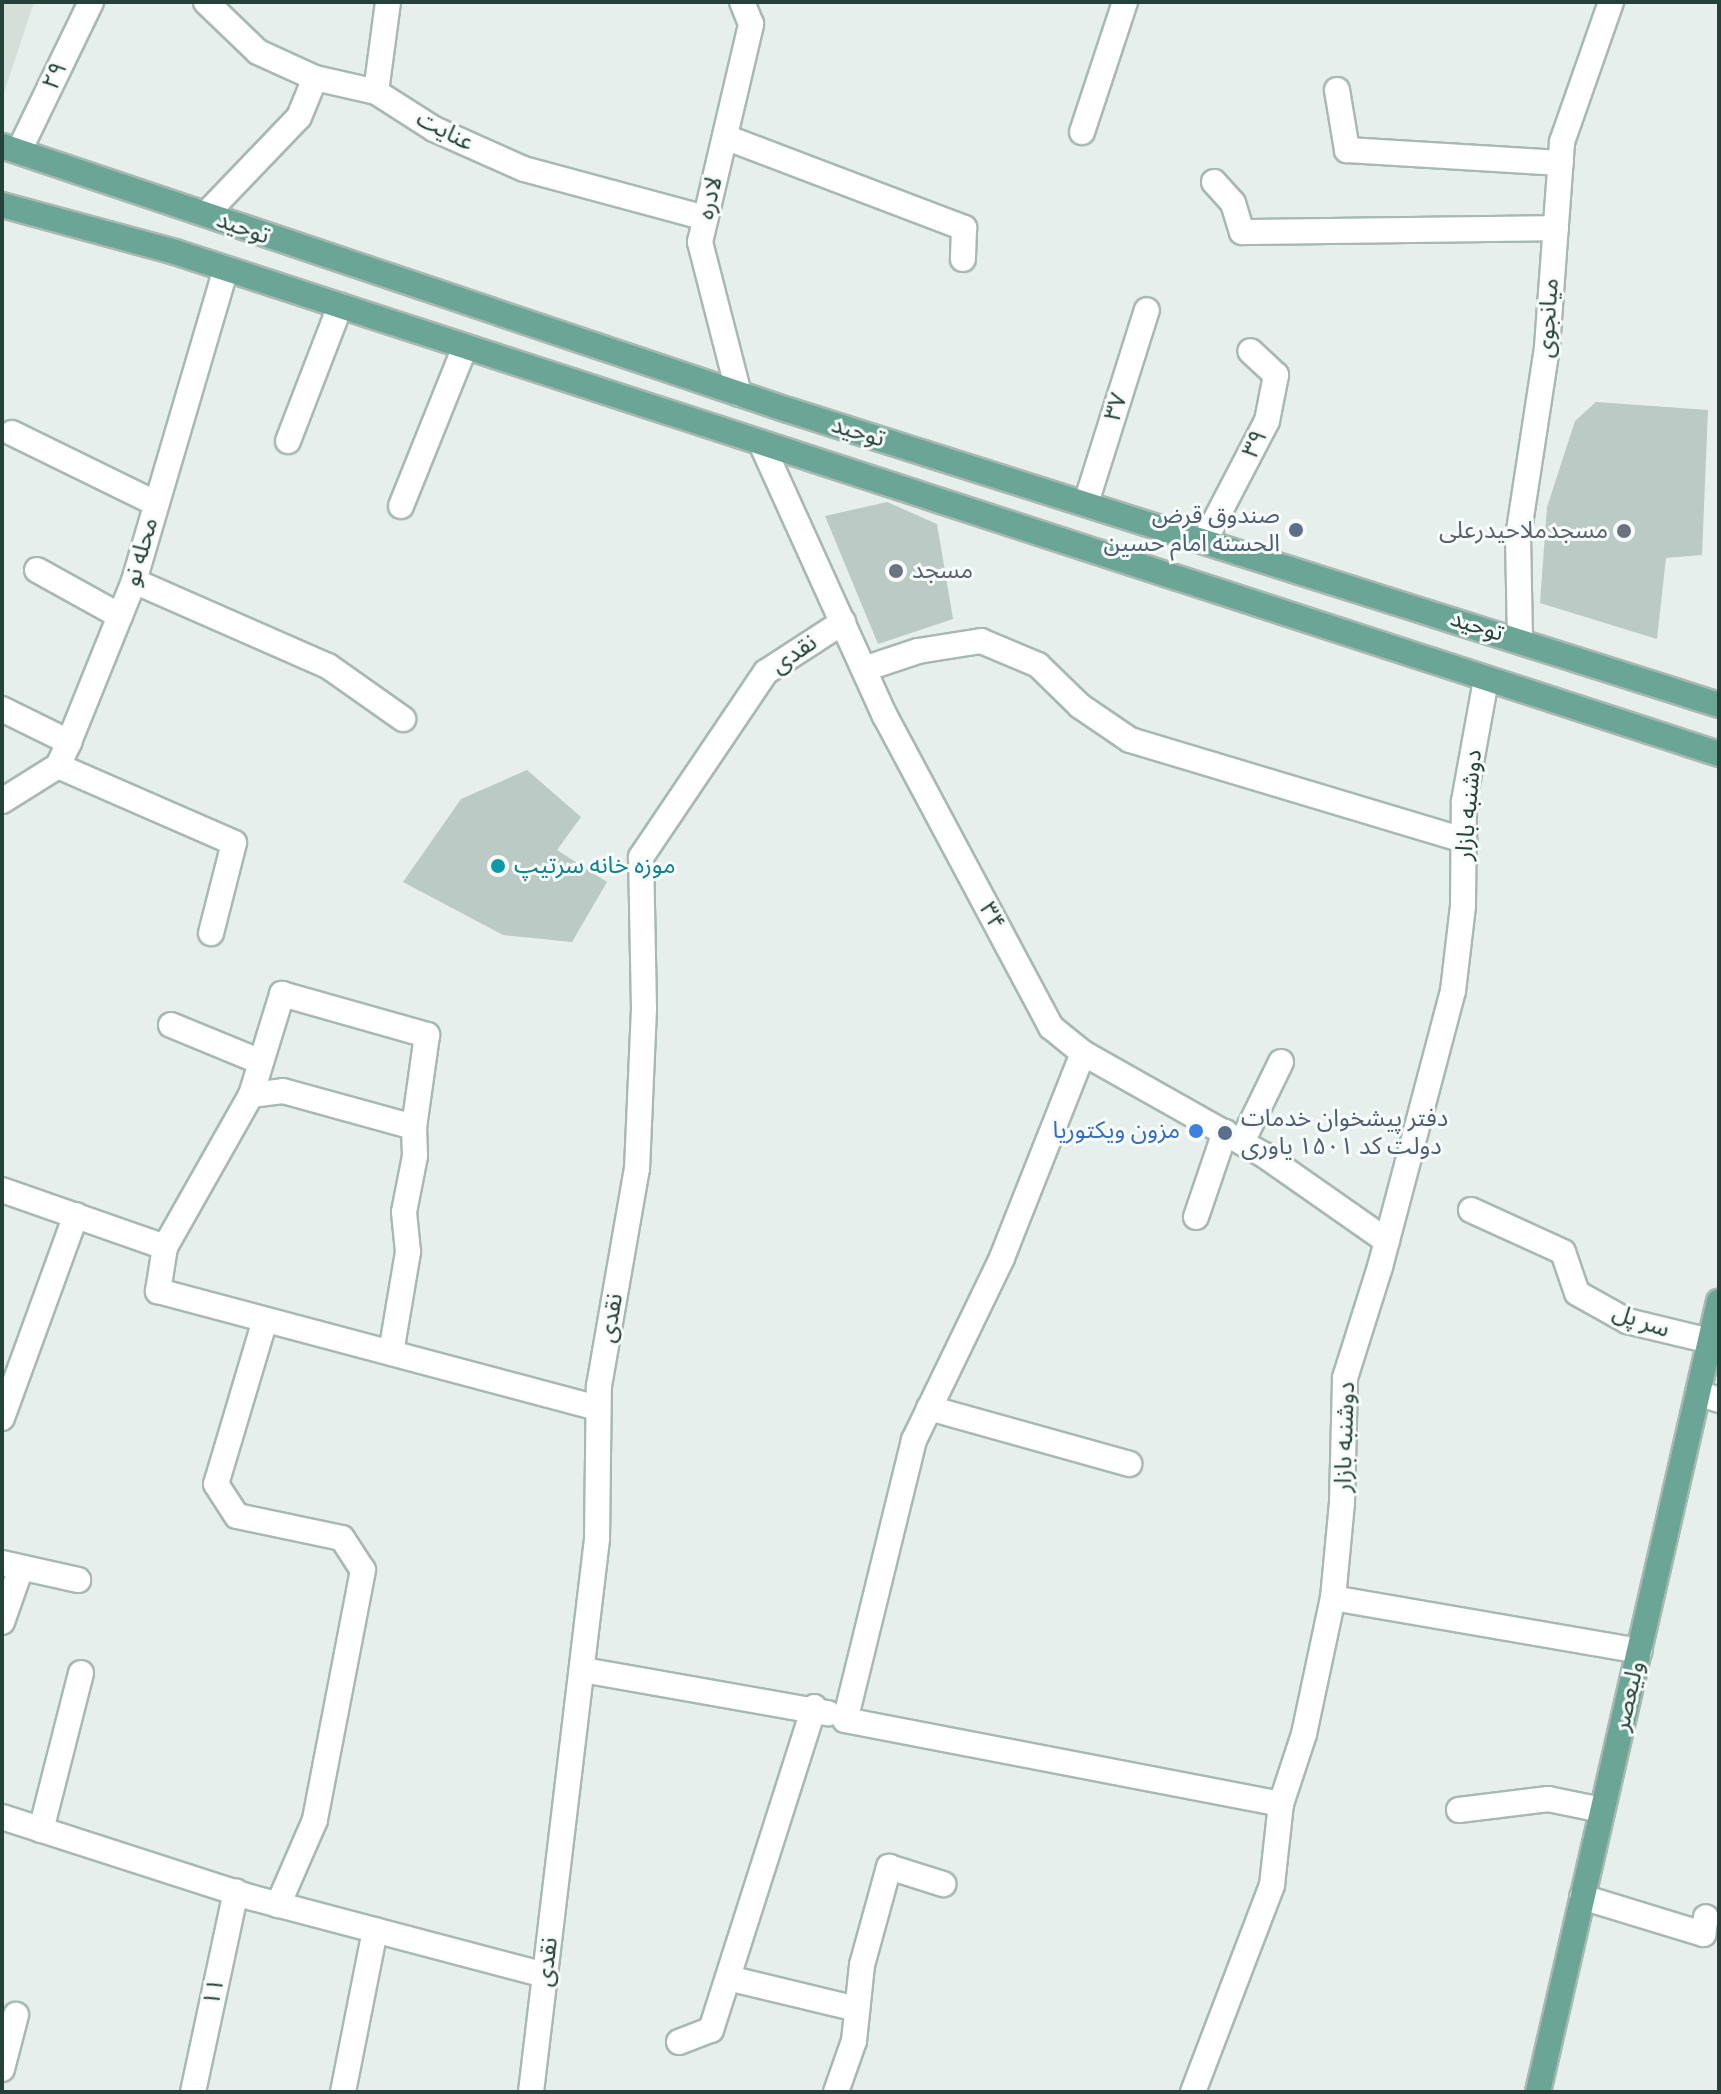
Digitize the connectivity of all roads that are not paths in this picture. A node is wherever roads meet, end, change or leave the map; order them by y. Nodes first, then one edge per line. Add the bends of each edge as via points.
1 (91, 2) edge
2 (206, 2) edge
3 (388, 2) edge
4 (742, 2) edge
5 (1125, 2) edge
6 (1599, 2) edge
7 (1611, 2) edge
8 (315, 78) junction
9 (1337, 90) dead end
10 (376, 92) junction
11 (1082, 132) dead end
12 (725, 137) junction
13 (11, 149) edge
14 (1561, 163) junction
15 (1214, 182) dead end
16 (2, 205) edge
17 (206, 214) junction
18 (706, 218) junction
19 (1556, 228) junction
20 (963, 259) dead end
21 (226, 269) junction
22 (340, 306) junction
23 (1147, 310) dead end
24 (567, 337) junction
25 (465, 347) junction
26 (1250, 351) dead end
27 (554, 376) junction
28 (739, 394) junction
29 (12, 433) dead end
30 (288, 441) dead end
31 (761, 443) junction
32 (155, 503) junction
33 (1086, 503) junction
34 (401, 506) dead end
35 (1205, 540) junction
36 (37, 570) dead end
37 (134, 581) junction
38 (120, 616) junction
39 (843, 622) junction
40 (1520, 640) junction
41 (864, 669) junction
42 (1486, 680) junction
43 (1719, 690) edge
44 (1687, 695) junction
45 (1719, 705) edge
46 (2, 709) edge
47 (403, 719) dead end
48 (69, 742) junction
49 (1719, 754) edge
50 (58, 766) junction
51 (2, 801) edge
52 (1464, 840) junction
53 (211, 933) dead end
54 (171, 1025) dead end
55 (1083, 1053) junction
56 (261, 1062) junction
57 (1281, 1062) dead end
58 (251, 1095) junction
59 (414, 1127) junction
60 (1234, 1137) junction
61 (2, 1190) edge
62 (1471, 1210) dead end
63 (76, 1215) junction
64 (1196, 1217) dead end
65 (1387, 1241) junction
66 (165, 1247) junction
67 (1719, 1301) edge
68 (265, 1320) junction
69 (1710, 1341) junction
70 (391, 1353) junction
71 (1708, 1397) edge
72 (598, 1408) junction
73 (929, 1408) junction
74 (2, 1418) edge
75 (1129, 1464) dead end
76 (12, 1566) edge
77 (78, 1580) dead end
78 (1333, 1598) junction
79 (2, 1622) edge
80 (1639, 1651) junction
81 (583, 1670) junction
82 (81, 1673) dead end
83 (814, 1707) junction
84 (845, 1720) junction
85 (1281, 1804) junction
86 (1459, 1810) dead end
87 (1602, 1810) junction
88 (2, 1817) edge
89 (41, 1830) junction
90 (943, 1884) dead end
91 (236, 1892) junction
92 (1582, 1897) junction
93 (278, 1905) junction
94 (1706, 1917) dead end
95 (375, 1930) junction
96 (545, 1975) junction
97 (728, 1978) junction
98 (857, 2009) junction
99 (16, 2015) dead end
100 (679, 2042) dead end
101 (2, 2069) edge
102 (193, 2092) edge
103 (343, 2092) edge
104 (531, 2092) edge
105 (836, 2092) edge
106 (1193, 2092) edge
107 (1538, 2092) edge

1 - 13 street, ۲۹
2 - 8 street, عنایت via 258,52
3 - 10 street
4 - 12 street, لادره via 751,24
5 - 11 street
6 - 7 street
7 - 14 street, میانجوی via 1562,142
8 - 10 street, عنایت
8 - 17 street via 299,117
9 - 14 street via 1347,150
10 - 18 street, عنایت via 434,129 524,169
12 - 18 street, لادره
12 - 20 street via 964,228
13 - 17 main road, توحید
14 - 19 street, میانجوی
15 - 19 street via 1233,203 1242,232
16 - 21 main road, توحید
17 - 24 main road, توحید
18 - 28 street, لادره via 700,242
19 - 40 street, میانجوی via 1547,347 1518,537
21 - 22 main road, توحید
21 - 32 street, محله نو
22 - 25 main road, توحید
22 - 30 street
23 - 33 street, ۳۷
24 - 27 main road
24 - 28 main road, توحید
25 - 27 main road, توحید
25 - 34 street
26 - 35 street, ۳۹ via 1276,375 1267,421
27 - 31 main road, توحید
28 - 33 main road, توحید
29 - 32 street
31 - 39 street, ۳۴
31 - 42 main road, توحید
32 - 37 street, محله نو
33 - 35 main road, توحید
35 - 40 main road, توحید
36 - 38 street
37 - 38 street, محله نو
37 - 47 street via 328,666
38 - 48 street, محله نو
39 - 41 street, ۳۴
39 - 72 street, نقدی via 766,672 641,857 644,1009 637,1169
40 - 44 main road, توحید
41 - 52 street via 918,651 981,641 1038,665 1080,706 1130,740
41 - 55 street, ۳۴ via 1051,1027
42 - 49 main road, توحید
42 - 52 street, دوشنبه بازار via 1464,801
43 - 44 main road
44 - 45 main road, توحید
46 - 48 street
48 - 50 street, محله نو
50 - 51 street
50 - 53 street via 234,843
52 - 65 street, دوشنبه بازار via 1453,991
54 - 56 street
55 - 60 street, ۳۴
55 - 73 street via 1002,1258
56 - 58 street
56 - 59 street via 282,994 427,1035
57 - 60 street
58 - 59 street via 283,1091
58 - 66 street
59 - 70 street via 415,1156 404,1212 408,1252
60 - 64 street
60 - 65 street, ۳۴
61 - 63 street
62 - 69 street, سر پل via 1563,1252 1577,1293 1627,1321
63 - 66 street
63 - 74 street
65 - 78 street, دوشنبه بازار via 1345,1378
66 - 68 street via 158,1291
67 - 69 main road, ولیعصر
68 - 70 street
68 - 93 street via 216,1484 237,1516 342,1538 363,1570 315,1820
69 - 71 main road, ولیعصر
70 - 72 street
71 - 80 main road, ولیعصر
72 - 81 street, نقدی via 597,1539
73 - 75 street
73 - 84 street via 914,1440
76 - 77 street
76 - 79 street
78 - 80 street
78 - 85 street, دوشنبه بازار via 1304,1734
80 - 87 main road, ولیعصر
81 - 83 street
81 - 96 street, نقدی
82 - 89 street
83 - 84 street
83 - 97 street
84 - 85 street
85 - 106 street, دوشنبه بازار via 1272,1885
86 - 87 street via 1548,1799
87 - 92 main road, ولیعصر
88 - 89 street
89 - 91 street
90 - 98 street via 889,1867 862,1965
91 - 93 street
91 - 102 street, ۱۱
92 - 94 street via 1703,1934
92 - 107 main road, ولیعصر
93 - 95 street
95 - 96 street
95 - 103 street
96 - 104 street, نقدی
97 - 98 street
97 - 100 street via 711,2030
98 - 105 street via 854,2041
99 - 101 street

